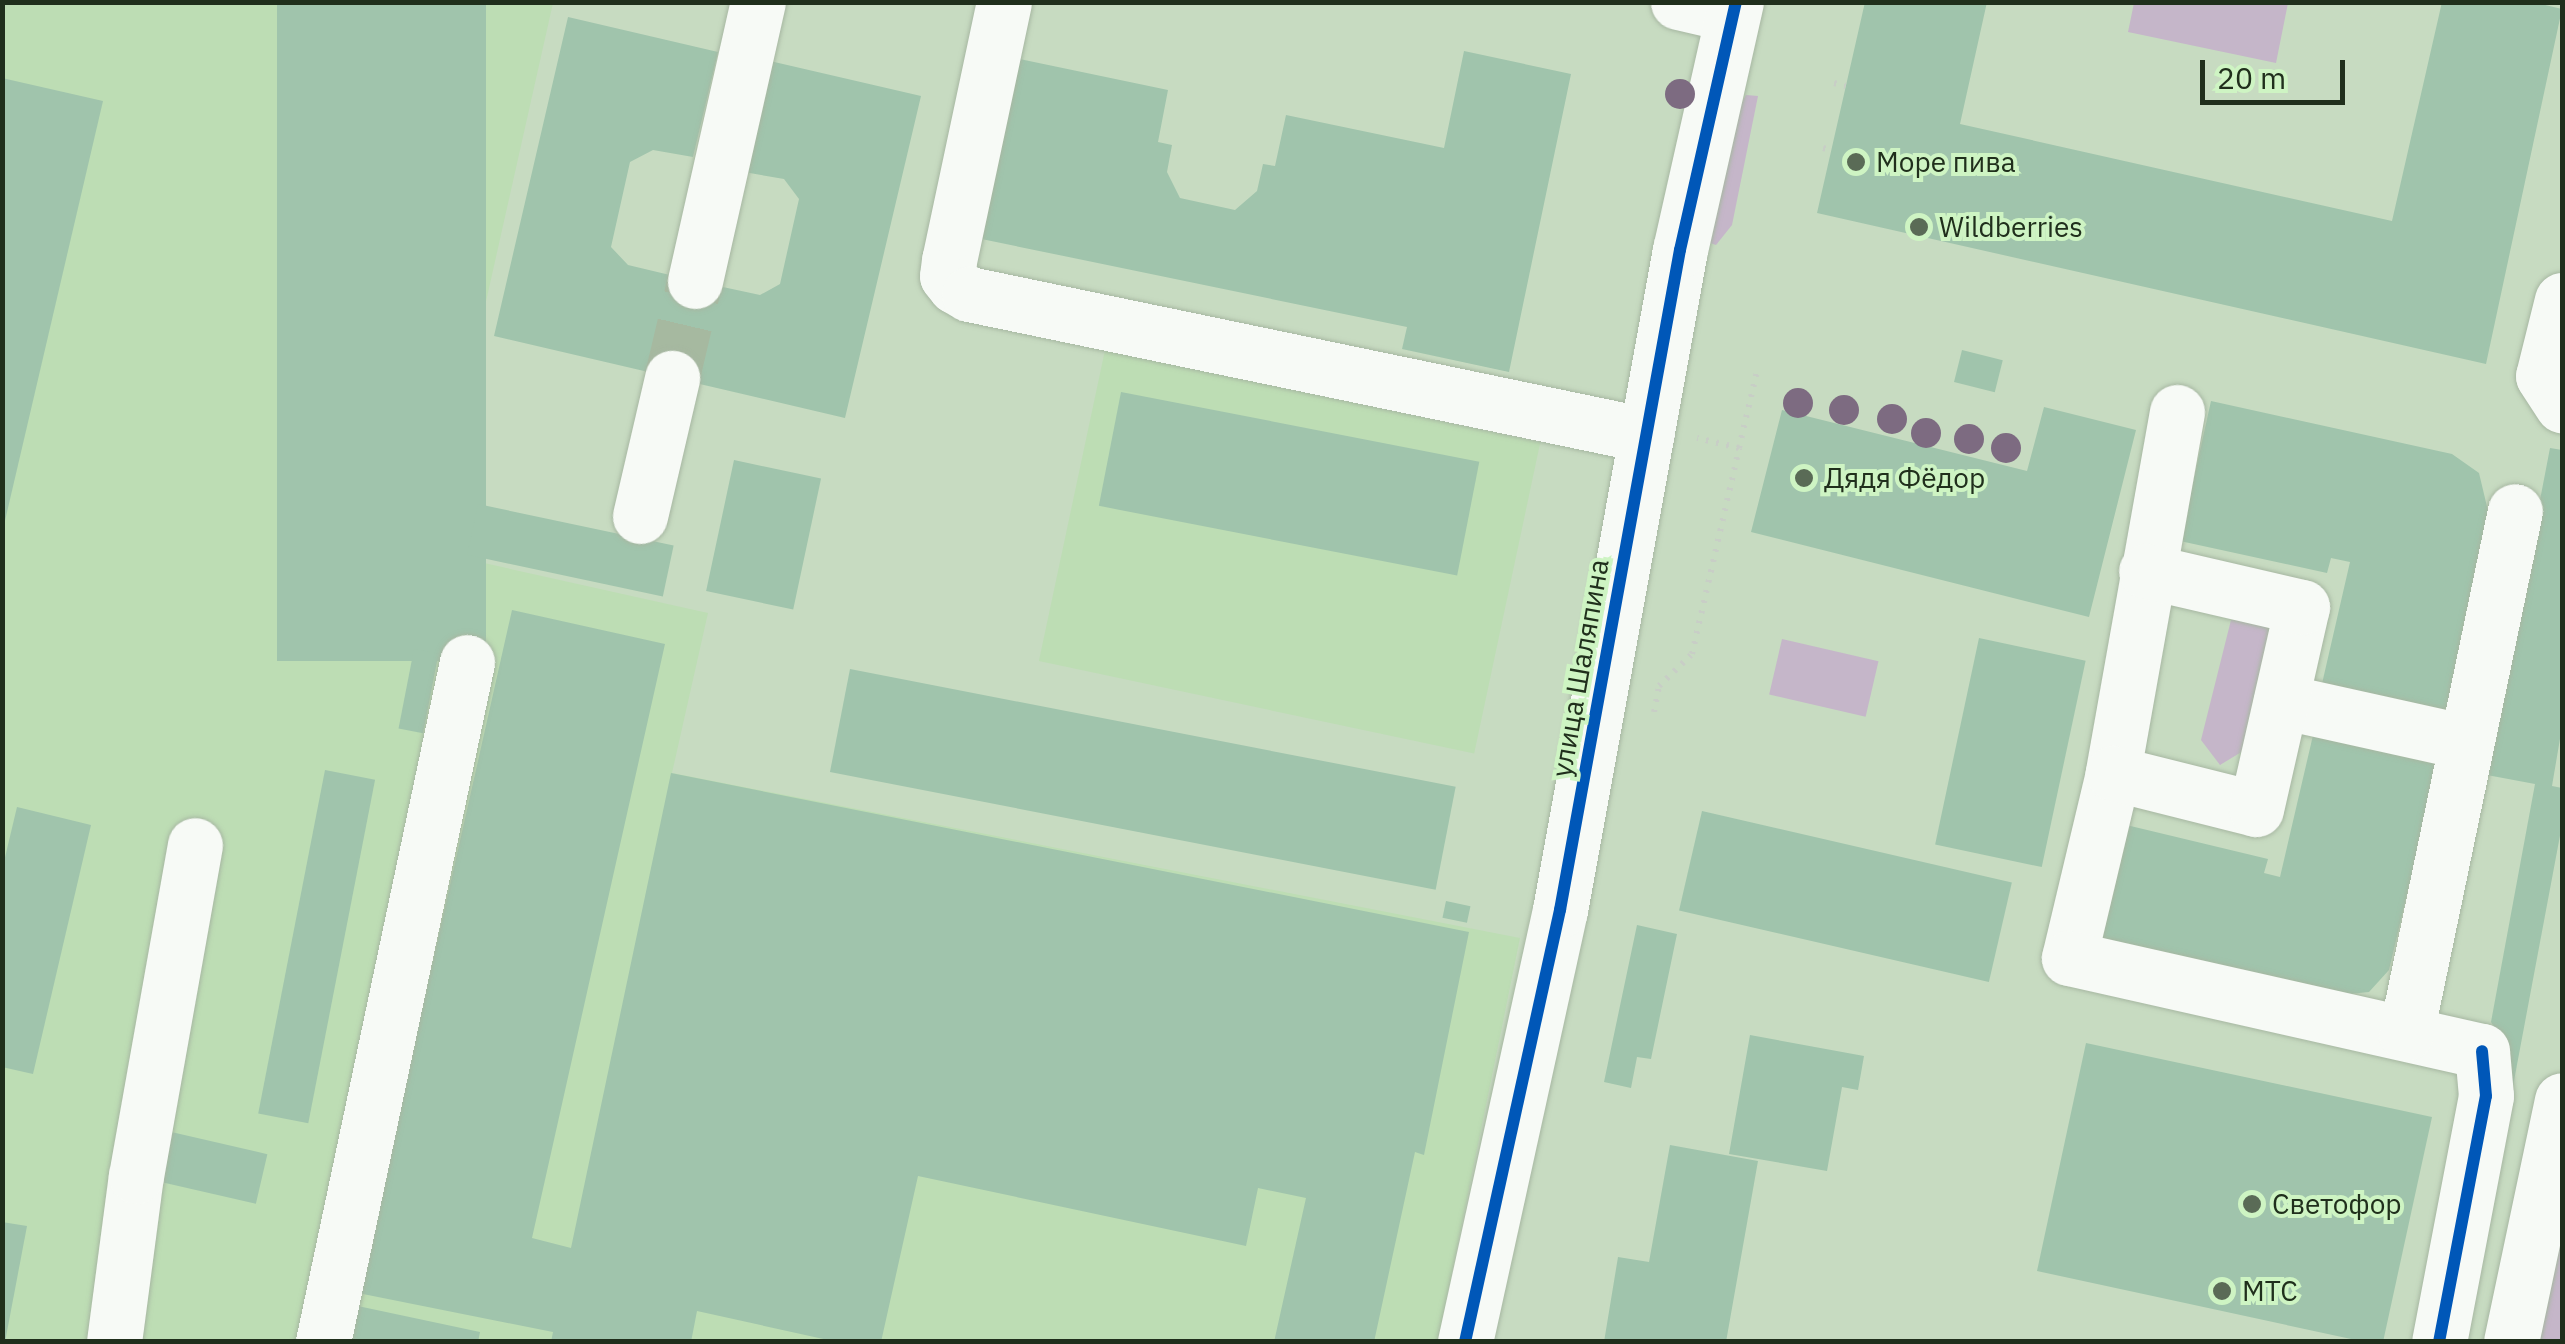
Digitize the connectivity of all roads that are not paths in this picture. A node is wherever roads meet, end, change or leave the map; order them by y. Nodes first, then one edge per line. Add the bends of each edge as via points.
1 (758, 2) edge
2 (1004, 2) edge
3 (1678, 2) edge
4 (1733, 8) edge
5 (695, 281) tunnel mouth
6 (2562, 300) edge
7 (672, 378) tunnel mouth
8 (2553, 391) edge
9 (2178, 412) dead end
10 (1646, 435) junction
11 (2515, 511) dead end
12 (640, 516) dead end
13 (2146, 571) junction
14 (467, 662) dead end
15 (2282, 700) junction
16 (2466, 742) junction
17 (2114, 773) junction
18 (195, 845) dead end
19 (2406, 1033) junction
20 (2562, 1100) edge
21 (114, 1342) edge
22 (323, 1342) edge
23 (1465, 1342) edge
24 (2440, 1342) edge
25 (2510, 1342) edge

1 - 5 street
2 - 10 street via 949,260 954,286
3 - 4 street
4 - 10 street, улица Шаляпина
6 - 8 street
7 - 12 street
9 - 13 street
10 - 23 street, улица Шаляпина via 1560,910
11 - 16 street
13 - 15 street via 2302,607
13 - 17 street
14 - 22 street
15 - 16 street
15 - 17 street via 2256,808
16 - 19 street
17 - 19 street via 2069,958
18 - 21 street
19 - 24 street via 2482,1051 2486,1096
20 - 25 street

